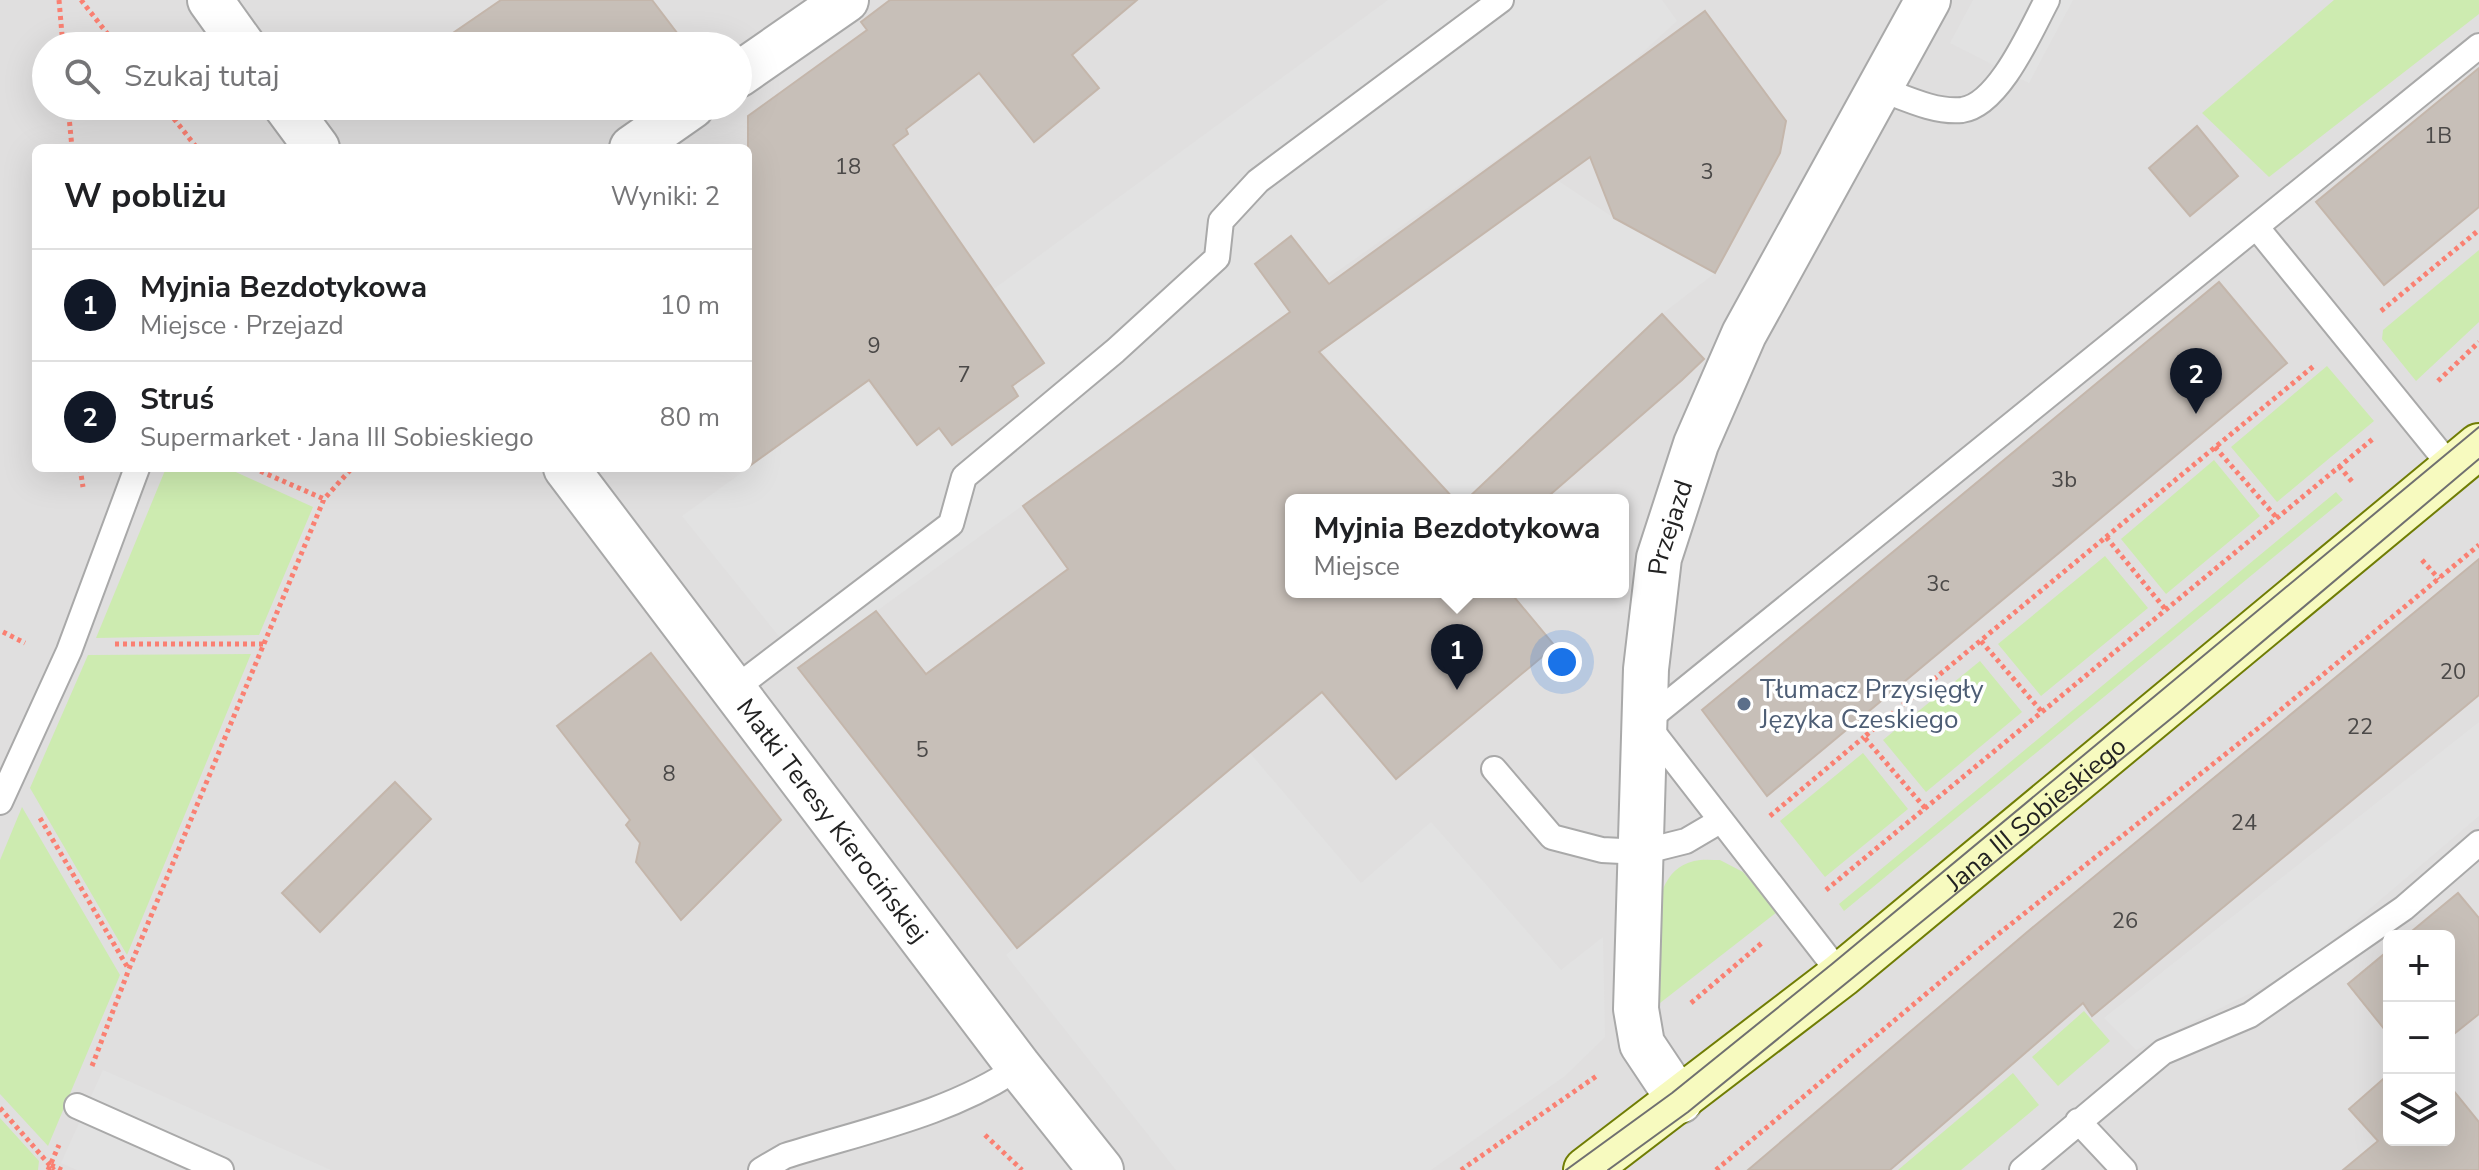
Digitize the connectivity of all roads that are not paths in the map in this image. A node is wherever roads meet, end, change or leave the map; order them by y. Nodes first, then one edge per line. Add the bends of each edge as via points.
1 (210, 0) edge
2 (846, 0) edge
3 (1501, 0) edge
4 (1928, 0) edge
5 (2047, 0) edge
6 (233, 32) edge
7 (2479, 46) edge
8 (752, 65) edge
9 (1878, 88) junction
10 (296, 120) edge
11 (672, 120) edge
12 (314, 144) edge
13 (638, 144) edge
14 (2258, 229) junction
15 (2466, 457) edge
16 (136, 472) edge
17 (569, 472) edge
18 (733, 690) junction
19 (1645, 722) junction
20 (1494, 769) dead end
21 (0, 802) edge
22 (1720, 821) junction
23 (2479, 843) edge
24 (1642, 852) junction
25 (1841, 975) junction
26 (1019, 1067) junction
27 (1680, 1101) junction
28 (77, 1106) road end
29 (2078, 1121) junction
30 (221, 1170) edge
31 (761, 1170) edge
32 (1101, 1170) edge
33 (1586, 1170) edge
34 (2022, 1170) edge
35 (2124, 1170) edge

1 - 6 street
2 - 8 street
3 - 18 lane via 1258,181 1221,221 1217,258 964,477 951,524
4 - 9 street, Przejazd
5 - 9 lane via 2002,80 1987,97 1963,110 1927,105
7 - 14 lane
9 - 19 street, Przejazd via 1744,334 1696,444 1659,558
10 - 12 street
11 - 13 street
14 - 15 lane
14 - 19 lane
15 - 25 street, Jana III Sobieskiego
16 - 21 lane via 69,651
17 - 18 street, Matki Teresy Kierocińskiej
18 - 26 street, Matki Teresy Kierocińskiej
19 - 22 lane
19 - 24 street, Przejazd
20 - 24 lane via 1552,837 1602,850
22 - 24 lane via 1686,841
22 - 25 lane
23 - 29 lane via 2404,908 2250,1015 2163,1052
24 - 27 street, Przejazd via 1636,1009 1642,1044
25 - 27 street, Jana III Sobieskiego
26 - 31 lane via 951,1104 785,1156
26 - 32 street, Matki Teresy Kierocińskiej
27 - 33 street, Jana III Sobieskiego
28 - 30 lane
29 - 34 lane
29 - 35 lane

